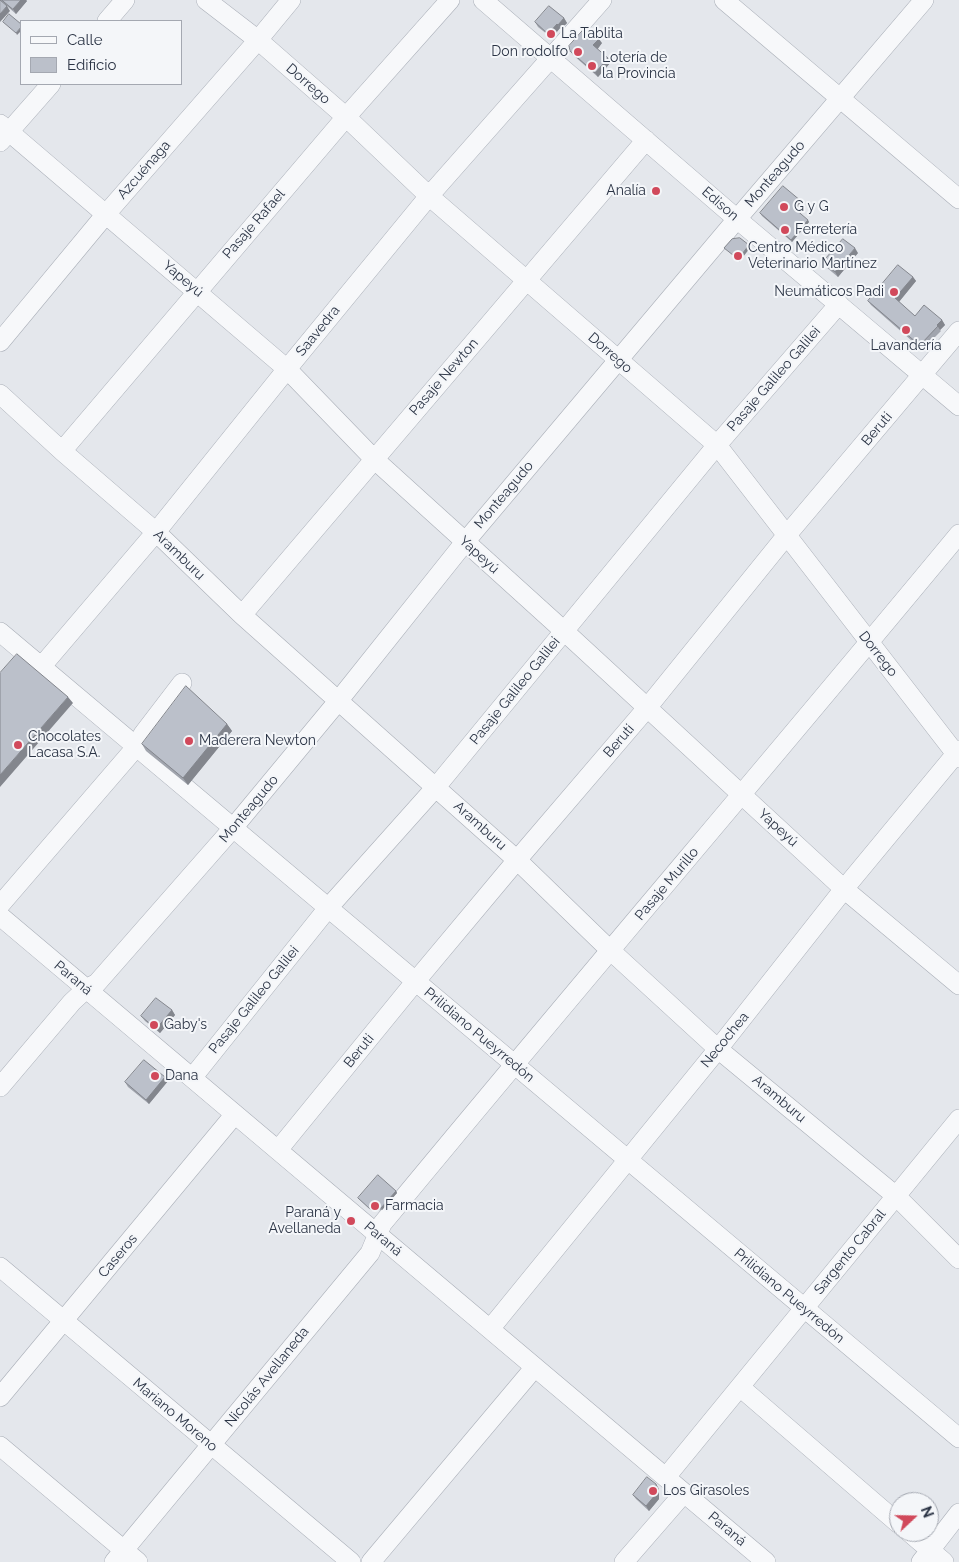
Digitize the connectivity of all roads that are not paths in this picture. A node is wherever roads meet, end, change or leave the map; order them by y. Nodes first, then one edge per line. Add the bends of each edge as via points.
1 (126, 0) edge
2 (206, 0) edge
3 (291, 0) edge
4 (450, 0) edge
5 (483, 0) edge
6 (602, 0) edge
7 (724, 0) edge
8 (924, 0) edge
9 (108, 20) edge
10 (258, 40) junction
11 (550, 57) junction
12 (50, 85) edge
13 (840, 98) junction
14 (346, 117) junction
15 (3, 132) edge
16 (646, 140) junction
17 (429, 196) junction
18 (959, 199) edge
19 (106, 214) junction
20 (737, 219) junction
21 (527, 280) junction
22 (197, 291) junction
23 (839, 304) junction
24 (959, 331) edge
25 (0, 342) edge
26 (618, 359) junction
27 (287, 369) junction
28 (922, 374) junction
29 (0, 394) edge
30 (959, 406) edge
31 (717, 445) junction
32 (62, 451) junction
33 (374, 459) junction
34 (156, 532) junction
35 (959, 534) edge
36 (786, 536) junction
37 (465, 542) junction
38 (242, 615) junction
39 (564, 631) junction
40 (0, 632) edge
41 (870, 643) junction
42 (41, 667) junction
43 (182, 682) dead end
44 (339, 700) junction
45 (647, 708) junction
46 (136, 746) junction
47 (958, 754) edge
48 (436, 787) junction
49 (741, 795) junction
50 (233, 828) junction
51 (517, 860) junction
52 (844, 889) junction
53 (0, 905) edge
54 (328, 908) junction
55 (0, 916) edge
56 (611, 950) junction
57 (416, 982) junction
58 (959, 985) edge
59 (86, 989) junction
60 (718, 1049) junction
61 (514, 1064) junction
62 (192, 1078) junction
63 (0, 1088) edge
64 (235, 1114) junction
65 (959, 1119) edge
66 (278, 1150) junction
67 (628, 1160) junction
68 (896, 1196) junction
69 (377, 1235) junction
70 (959, 1259) edge
71 (0, 1267) edge
72 (804, 1308) junction
73 (64, 1321) junction
74 (490, 1329) junction
75 (535, 1367) junction
76 (740, 1387) junction
77 (0, 1397) edge
78 (959, 1438) edge
79 (212, 1445) junction
80 (0, 1446) edge
81 (666, 1477) junction
82 (684, 1493) junction
83 (959, 1513) edge
84 (889, 1515) edge
85 (918, 1542) edge
86 (125, 1558) edge
87 (932, 1558) edge
88 (351, 1562) edge
89 (371, 1562) edge
90 (624, 1562) edge
91 (766, 1562) edge

1 - 9 street
2 - 10 street, Dorrego
3 - 10 street, Azcuénaga
4 - 14 street, Pasaje Rafael
5 - 11 street, Edison
6 - 11 street, Saavedra
7 - 13 street
8 - 13 street, Monteagudo
10 - 14 street, Dorrego
10 - 19 street, Azcuénaga
11 - 16 street, Edison
11 - 17 street, Saavedra
12 - 15 street
13 - 18 street
13 - 20 street, Monteagudo
14 - 17 street, Dorrego
14 - 22 street, Pasaje Rafael
15 - 19 street, Yapeyú
16 - 20 street, Edison
16 - 21 street, Pasaje Newton
17 - 21 street, Dorrego
17 - 27 street, Saavedra
19 - 22 street, Yapeyú
19 - 25 street, Azcuénaga
20 - 23 street, Edison
20 - 26 street, Monteagudo
21 - 26 street, Dorrego
21 - 33 street, Pasaje Newton
22 - 27 street, Yapeyú
22 - 32 street, Pasaje Rafael
23 - 28 street, Edison
23 - 31 street, Pasaje Galileo Galilei
24 - 28 street, Beruti
26 - 31 street, Dorrego
26 - 37 street, Monteagudo
27 - 33 street, Yapeyú
27 - 34 street, Saavedra
28 - 30 street, Edison
28 - 36 street, Beruti
29 - 32 street, Aramburu
31 - 36 street, Dorrego
31 - 39 street, Pasaje Galileo Galilei
32 - 34 street, Aramburu
33 - 37 street, Yapeyú
33 - 38 street, Pasaje Newton
34 - 38 street, Aramburu
34 - 42 street, Saavedra
35 - 41 street, Pasaje Murillo
36 - 41 street, Dorrego
36 - 45 street, Beruti
37 - 39 street, Yapeyú
37 - 44 street, Monteagudo
38 - 44 street, Aramburu
39 - 45 street, Yapeyú
39 - 48 street, Pasaje Galileo Galilei
40 - 42 street, Prilidiano Pueyrredón
41 - 47 street, Dorrego
41 - 49 street, Pasaje Murillo
42 - 46 street, Prilidiano Pueyrredón
43 - 46 street
44 - 48 street, Aramburu
44 - 50 street, Monteagudo
45 - 49 street, Yapeyú
45 - 51 street, Beruti
46 - 50 street, Prilidiano Pueyrredón
46 - 53 street
47 - 52 street, Necochea
48 - 51 street, Aramburu
48 - 54 street, Pasaje Galileo Galilei
49 - 52 street, Yapeyú
49 - 56 street, Pasaje Murillo
50 - 54 street, Prilidiano Pueyrredón
50 - 59 street, Monteagudo via 98,983
51 - 56 street, Aramburu
51 - 57 street, Beruti
52 - 58 street, Yapeyú
52 - 60 street, Necochea
54 - 57 street, Prilidiano Pueyrredón
54 - 62 street, Pasaje Galileo Galilei
55 - 59 street, Paraná
56 - 60 street, Aramburu
56 - 61 street, Pasaje Murillo
57 - 61 street, Prilidiano Pueyrredón
57 - 66 street, Beruti
59 - 62 street, Paraná
59 - 63 street, Monteagudo
60 - 67 street, Necochea
60 - 68 street, Aramburu
61 - 67 street, Prilidiano Pueyrredón
61 - 69 street, Pasaje Murillo via 382,1224
62 - 64 street, Paraná
64 - 66 street, Paraná
64 - 73 street, Caseros
65 - 68 street, Sargento Cabral
66 - 69 street, Paraná
67 - 72 street, Prilidiano Pueyrredón
67 - 74 street, Necochea
68 - 70 street, Aramburu
68 - 72 street, Sargento Cabral
69 - 74 street, Paraná
69 - 79 street, Nicolás Avellaneda via 370,1252
71 - 73 street, Mariano Moreno
72 - 76 street, Sargento Cabral
72 - 78 street, Prilidiano Pueyrredón
73 - 77 street, Caseros
73 - 79 street, Mariano Moreno
74 - 75 street, Paraná
75 - 81 street, Paraná
75 - 89 street
76 - 81 street, Sargento Cabral
76 - 84 street
79 - 86 street, Nicolás Avellaneda
79 - 88 street, Mariano Moreno
80 - 86 street
81 - 82 street, Paraná
82 - 90 street
82 - 91 street, Paraná
83 - 87 street
85 - 87 street

